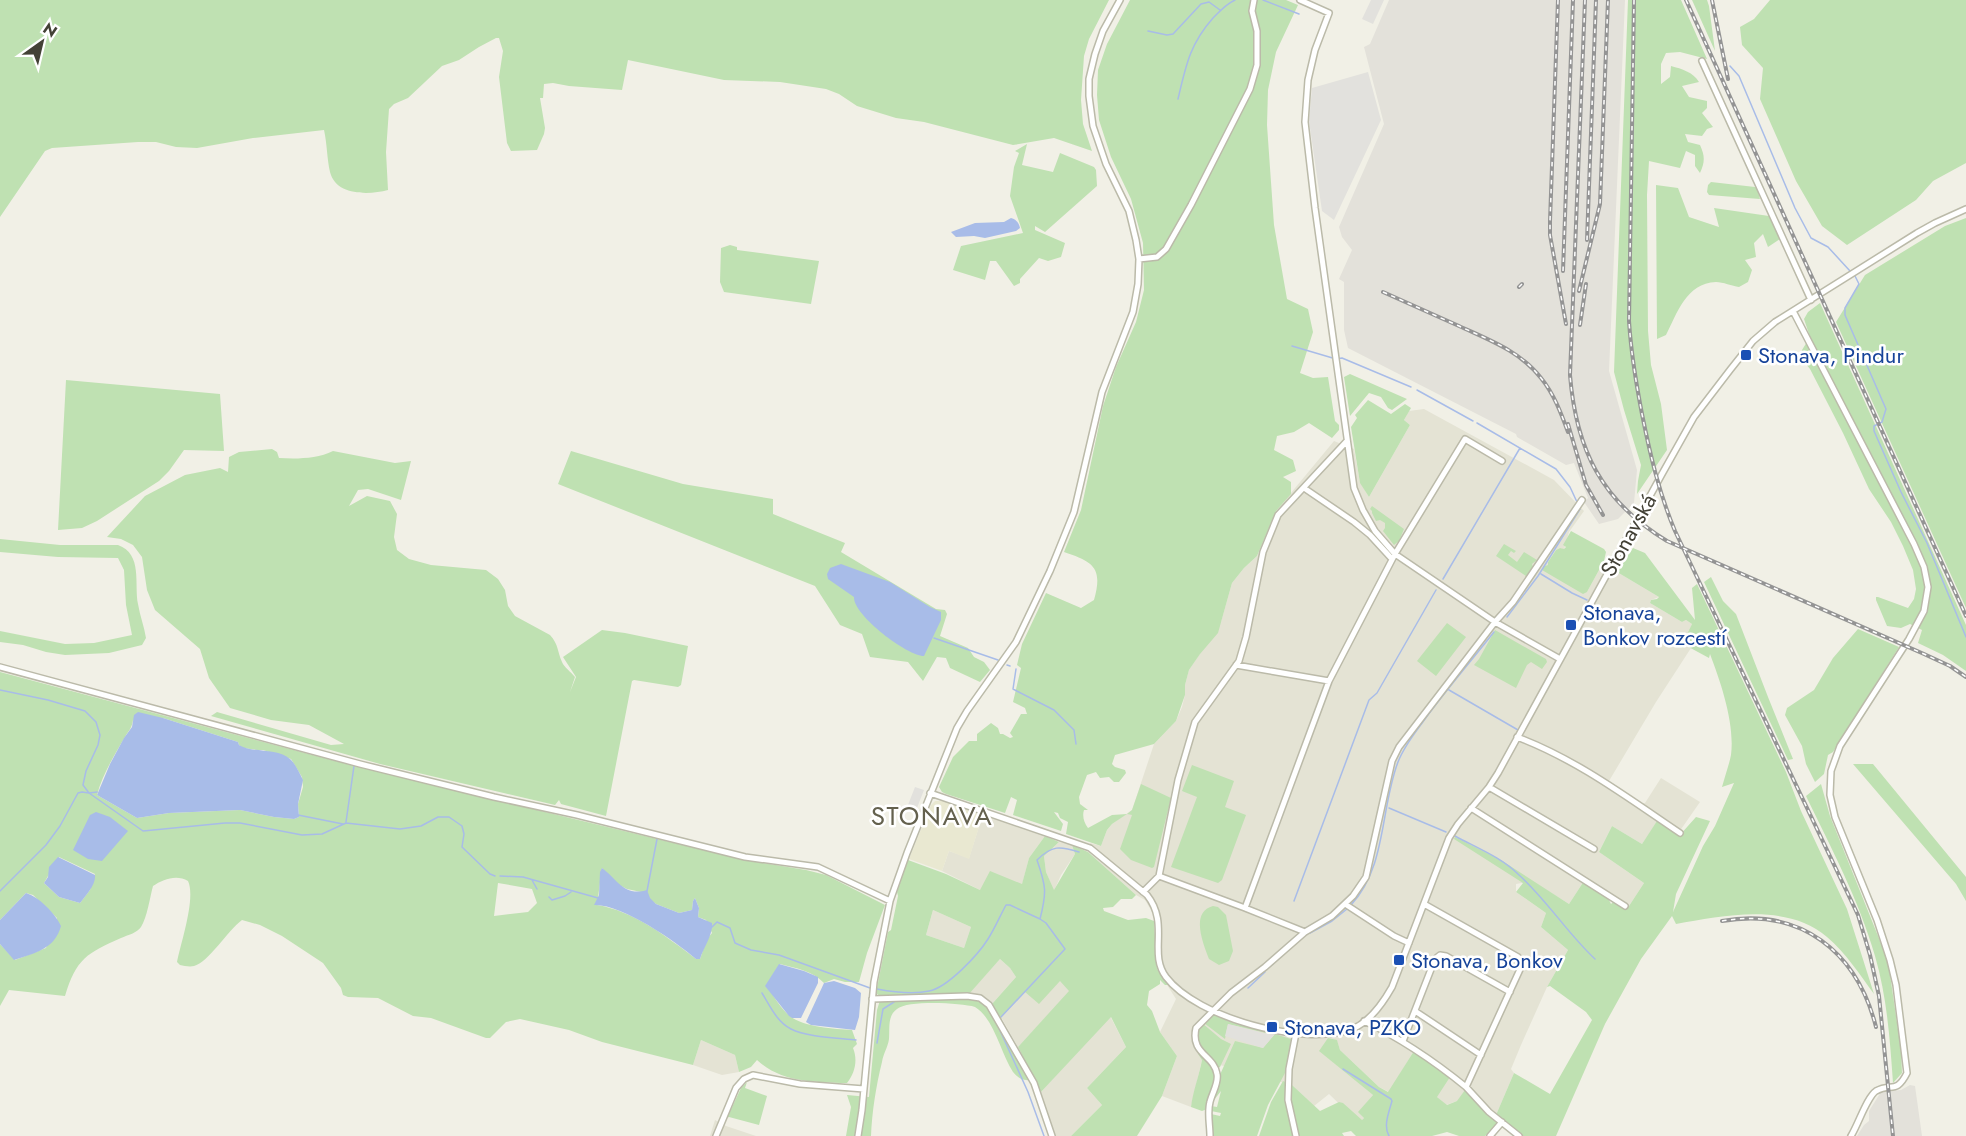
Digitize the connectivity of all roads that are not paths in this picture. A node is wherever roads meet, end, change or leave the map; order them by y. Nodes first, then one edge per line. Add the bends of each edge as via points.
1 (1120, 0) edge
2 (1254, 0) edge
3 (1300, 0) edge
4 (1702, 61) dead end
5 (1966, 209) edge
6 (1139, 259) junction
7 (1811, 300) junction
8 (1793, 311) junction
9 (1346, 442) junction
10 (1502, 461) dead end
11 (1304, 488) junction
12 (1582, 500) dead end
13 (1393, 556) junction
14 (1495, 622) junction
15 (1560, 659) junction
16 (1236, 664) junction
17 (0, 667) edge
18 (1329, 681) junction
19 (1517, 737) junction
20 (1489, 787) junction
21 (930, 793) junction
22 (1471, 808) junction
23 (1680, 833) dead end
24 (1594, 849) dead end
25 (1159, 876) junction
26 (1143, 892) junction
27 (890, 901) junction
28 (1345, 904) junction
29 (1424, 904) junction
30 (1625, 906) dead end
31 (1245, 908) junction
32 (1305, 932) junction
33 (1409, 943) junction
34 (1510, 992) junction
35 (872, 999) junction
36 (1212, 1010) junction
37 (1415, 1011) junction
38 (1364, 1021) junction
39 (1296, 1033) junction
40 (1403, 1041) junction
41 (1481, 1055) junction
42 (1466, 1087) junction
43 (864, 1089) junction
44 (1502, 1122) junction
45 (716, 1136) edge
46 (858, 1136) edge
47 (1052, 1136) edge
48 (1210, 1136) edge
49 (1296, 1136) edge
50 (1490, 1136) edge
51 (1519, 1136) edge
52 (1851, 1136) edge

1 - 6 street via 1099,40 1091,67 1089,96 1093,126 1129,212
2 - 6 street via 1257,65 1250,89 1166,249 1157,257
3 - 9 street via 1329,13 1308,80 1305,122
4 - 7 street
5 - 7 street, Stonavská via 1917,233
6 - 21 street via 1133,312 1102,392 1074,512 1016,642 957,728
7 - 8 street, Stonavská
8 - 15 street, Stonavská via 1754,341 1694,417
8 - 52 street via 1914,544 1928,587 1924,611 1914,630 1840,746 1831,771 1830,795 1835,817 1890,960 1907,1073 1902,1083 1871,1096
9 - 11 street
9 - 13 street via 1354,488 1363,510
10 - 13 street via 1465,439
11 - 13 street via 1354,522
11 - 16 street via 1278,515 1263,552 1246,637
12 - 14 street via 1513,602
13 - 14 street
13 - 18 street
14 - 15 street
14 - 28 street via 1399,747 1392,761 1366,877
15 - 19 street, Stonavská
16 - 18 street
16 - 25 street via 1195,722 1178,780
17 - 27 street via 360,764 745,857 818,867
18 - 31 street
19 - 20 street, Stonavská
19 - 23 street via 1575,765
20 - 22 street, Stonavská
20 - 24 street
21 - 26 street via 1090,848
21 - 27 street
22 - 29 street, Stonavská via 1449,838
22 - 30 street
25 - 26 street
25 - 31 street
26 - 36 street via 1158,913 1161,968 1181,991
27 - 35 street
28 - 32 street
28 - 33 street
29 - 33 street, Stonavská
29 - 34 street via 1518,957 1522,965
31 - 32 street
32 - 36 street
33 - 38 street, Stonavská via 1388,993
34 - 37 street via 1440,955
34 - 41 street
35 - 43 street
35 - 47 street via 980,998 989,1005 1034,1083
36 - 39 street, Stonavská via 1255,1026
36 - 48 street via 1194,1036 1196,1045 1218,1075 1209,1104
37 - 40 street
37 - 41 street
38 - 39 street, Stonavská via 1340,1031
38 - 40 street
39 - 49 street via 1288,1100
40 - 42 street
41 - 42 street
42 - 44 street
43 - 45 street via 800,1084 753,1075 744,1078 736,1088
43 - 46 street
44 - 50 street
44 - 51 street

